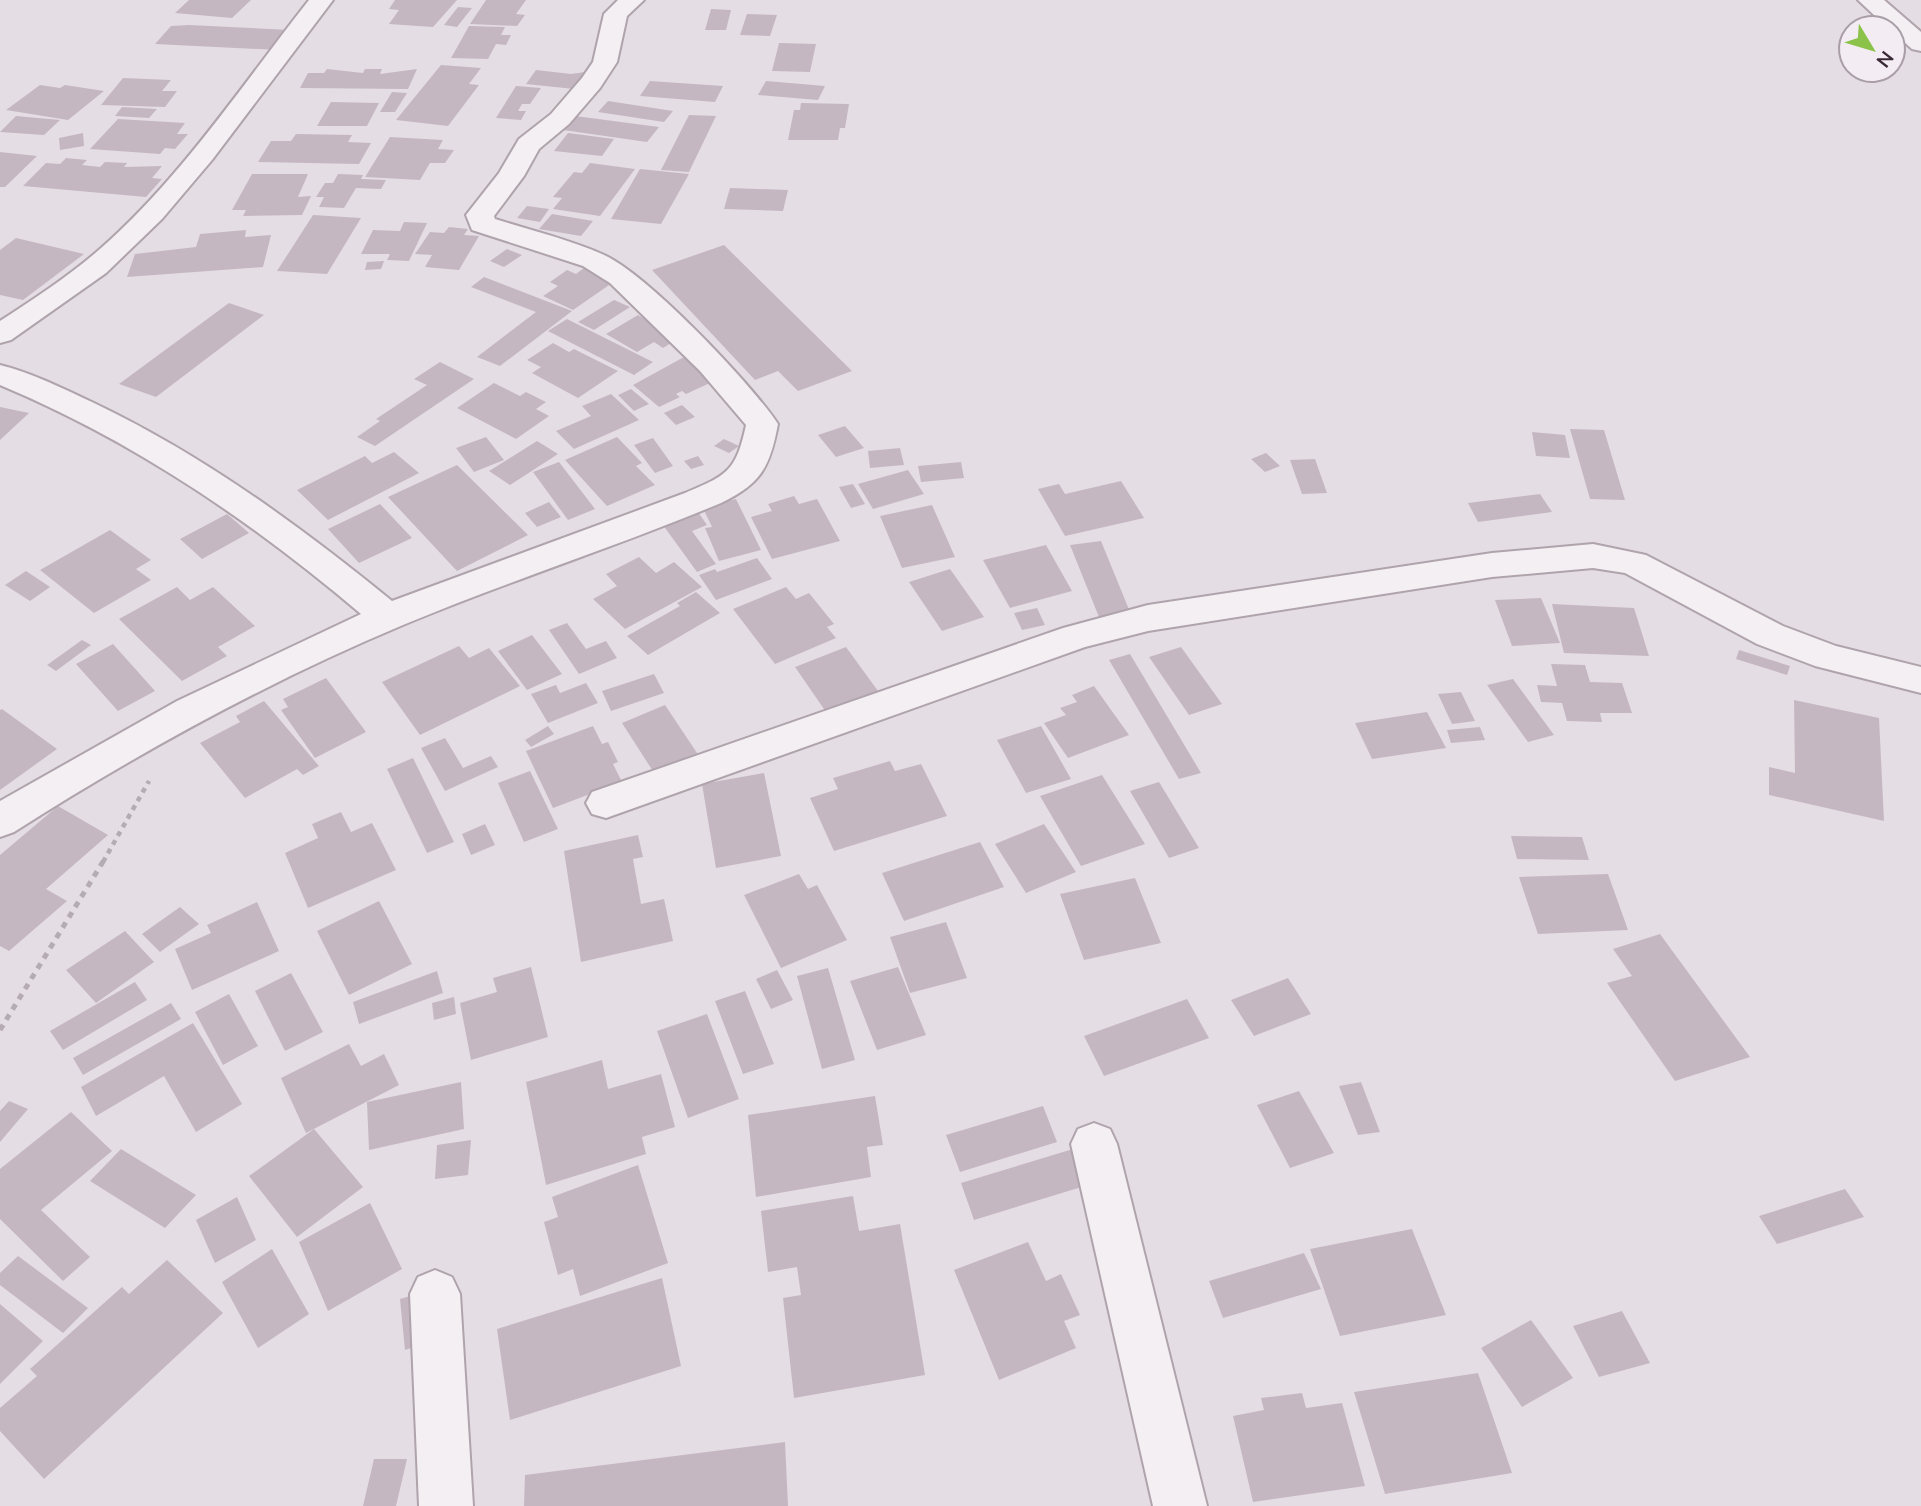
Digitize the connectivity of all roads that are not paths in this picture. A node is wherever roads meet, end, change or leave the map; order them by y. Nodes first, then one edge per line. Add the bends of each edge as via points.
1 (321, 0) edge
2 (632, 0) edge
3 (1870, 0) edge
4 (1921, 44) edge
5 (0, 334) edge
6 (0, 374) edge
7 (388, 617) junction
8 (1921, 680) edge
9 (606, 803) dead end
10 (0, 821) edge
11 (1094, 1144) dead end
12 (435, 1294) dead end
13 (446, 1506) edge
14 (1180, 1506) edge

1 - 5 street via 171,193 123,243
2 - 7 street via 616,14 605,62 591,83 560,118 527,145 511,176 480,215 482,224 593,260 620,277 712,363 762,424 755,457 742,476 713,493
3 - 4 street
6 - 7 street via 139,437 241,500
7 - 10 street via 239,686 76,772
8 - 9 street via 1828,657 1770,635 1634,563 1593,556 1492,565 1148,618 1076,637
11 - 14 street
12 - 13 street

